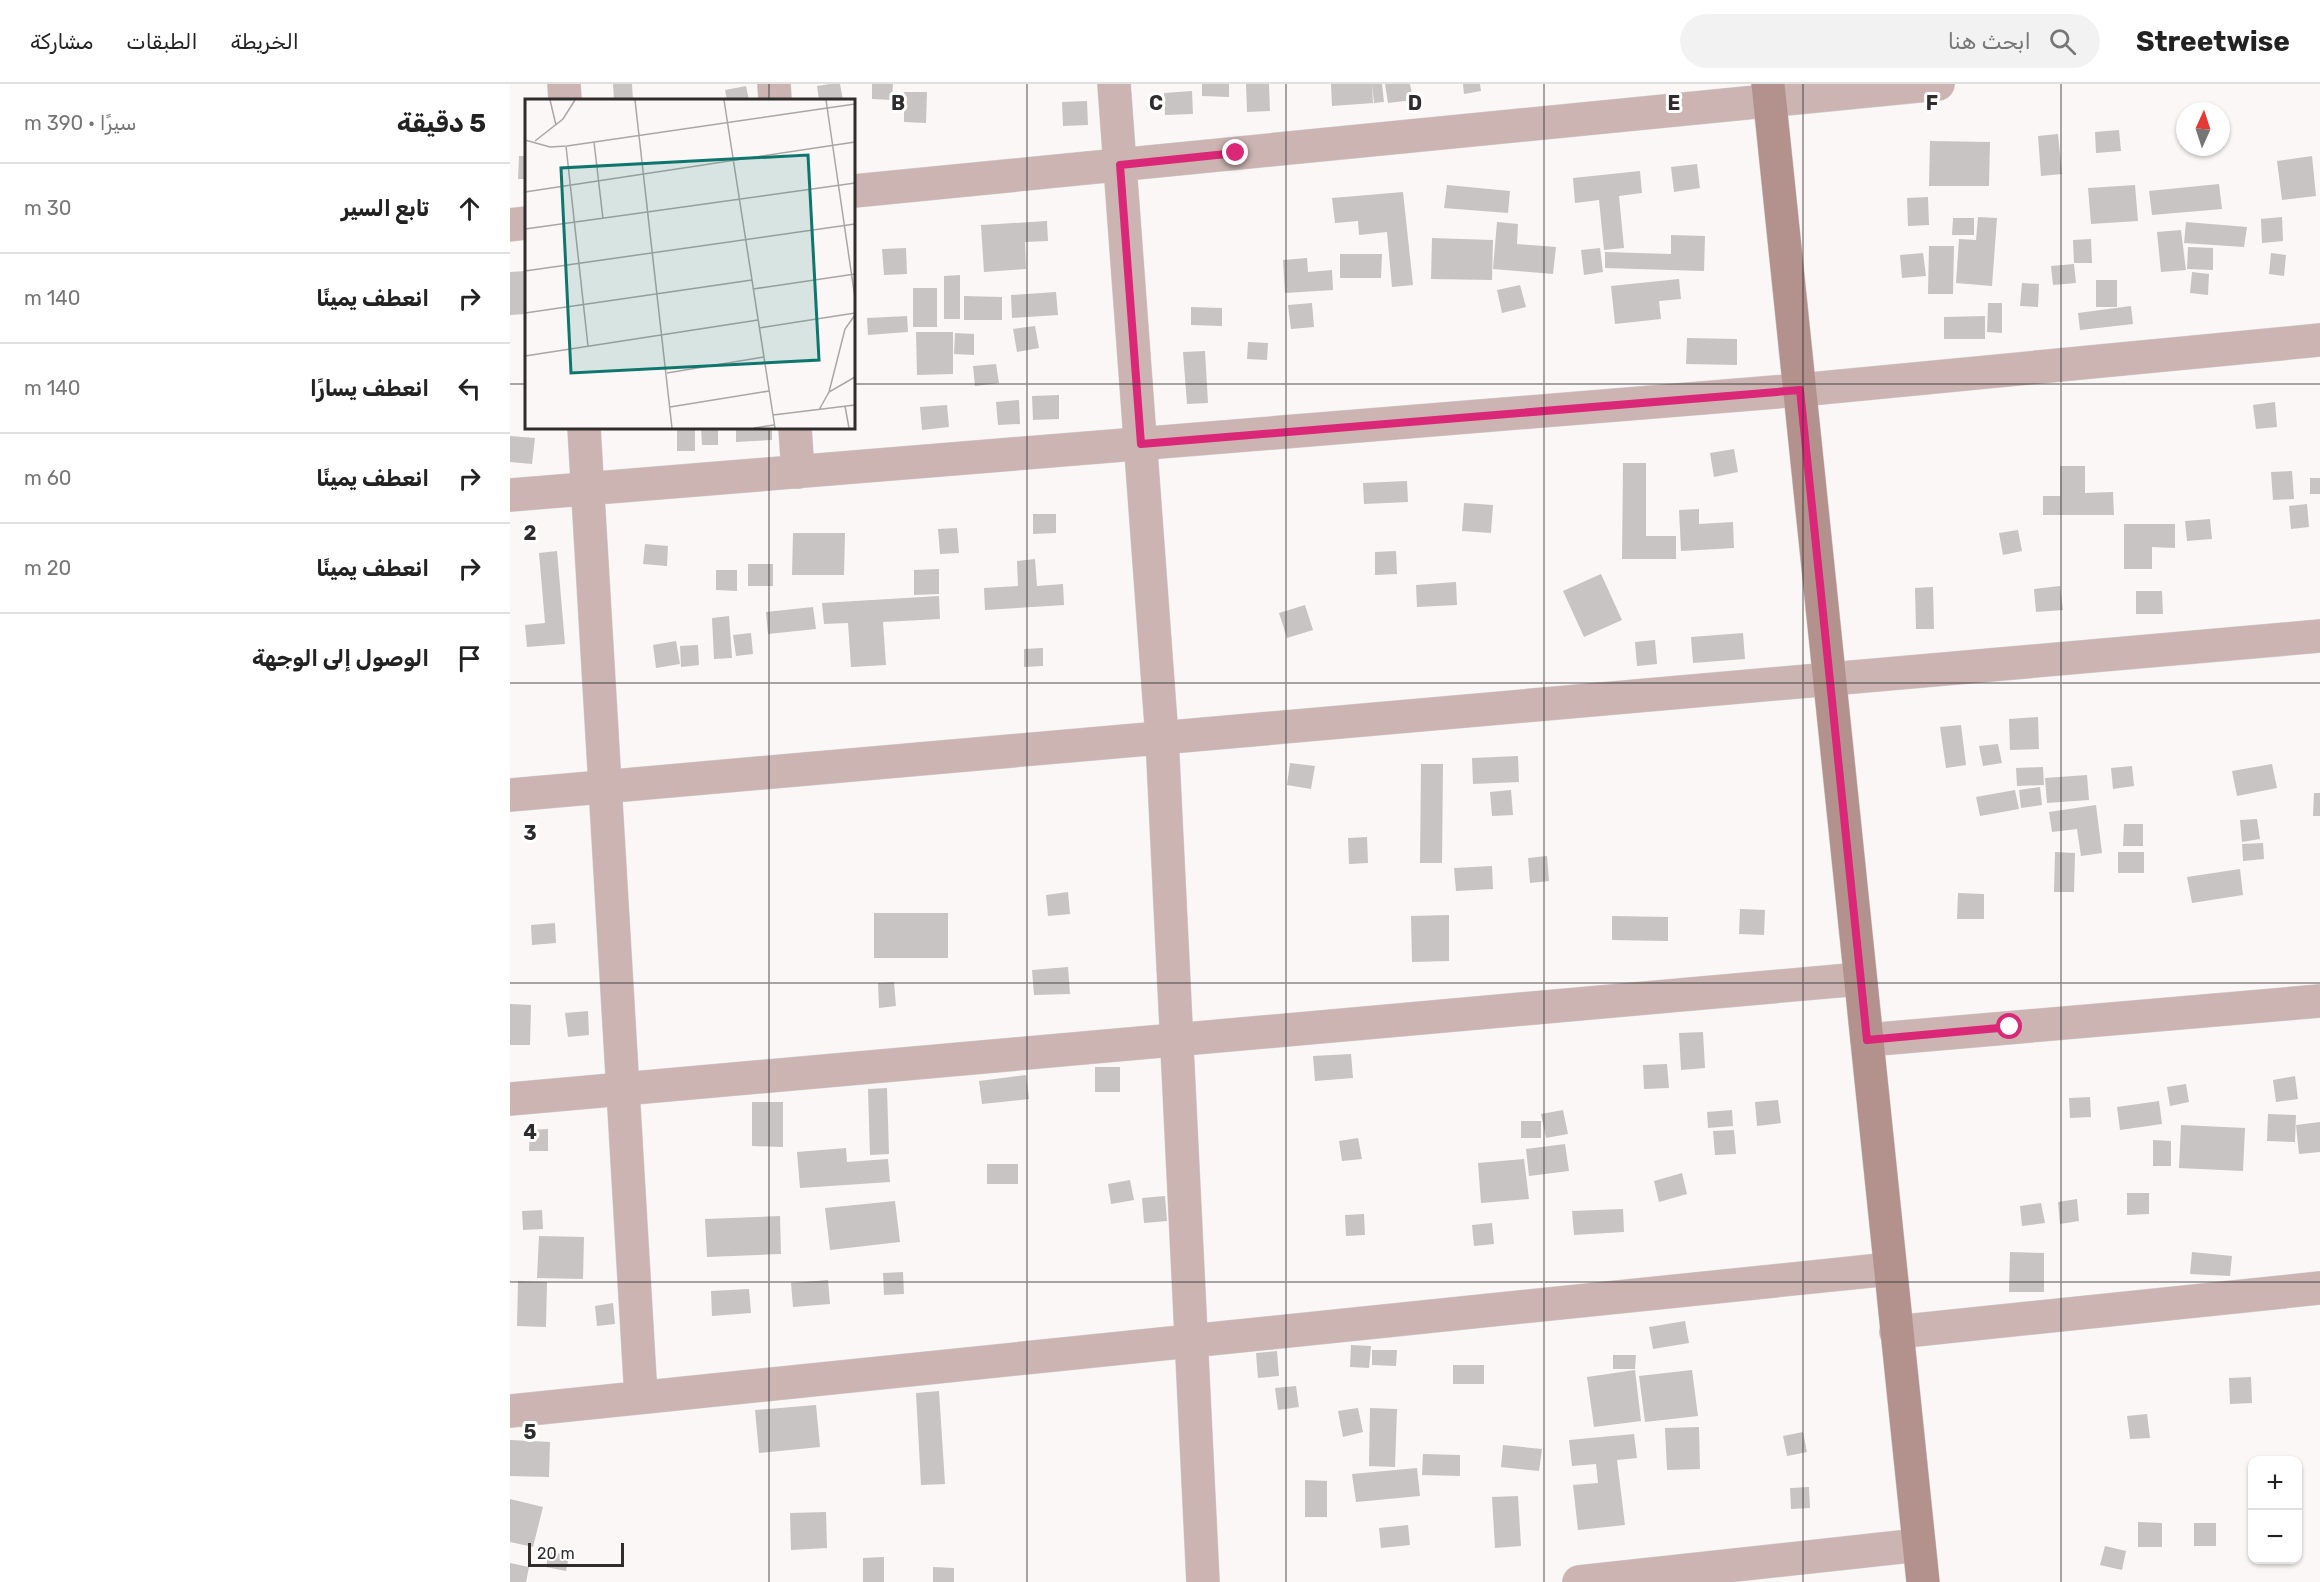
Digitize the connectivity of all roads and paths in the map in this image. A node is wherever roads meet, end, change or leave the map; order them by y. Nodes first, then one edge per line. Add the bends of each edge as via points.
1 (564, 84) edge
2 (774, 84) edge
3 (1114, 84) edge
4 (1938, 84) edge
5 (1769, 92) edge
6 (565, 99) edge
7 (775, 99) edge
8 (1120, 165) junction
9 (855, 191) edge
10 (525, 223) edge
11 (510, 225) edge
12 (2320, 340) edge
13 (1800, 390) junction
14 (584, 429) edge
15 (795, 429) edge
16 (1141, 444) junction
17 (798, 472) junction
18 (587, 488) junction
19 (510, 495) edge
20 (2320, 636) edge
21 (1829, 679) junction
22 (1162, 738) junction
23 (604, 787) junction
24 (510, 795) edge
25 (1860, 979) junction
26 (2320, 1000) edge
27 (1177, 1040) junction
28 (1867, 1040) junction
29 (622, 1089) junction
30 (510, 1099) edge
31 (1890, 1269) junction
32 (2320, 1288) edge
33 (1896, 1332) junction
34 (1192, 1341) junction
35 (641, 1397) junction
36 (510, 1410) edge
37 (1919, 1545) junction
38 (1203, 1582) edge
39 (1579, 1582) edge
40 (1923, 1582) edge

1 - 6 street
2 - 7 street
3 - 8 street
4 - 5 street
5 - 8 street
5 - 13 main road
8 - 9 street
8 - 16 street
10 - 11 street
12 - 13 street
13 - 16 street
13 - 21 main road
14 - 18 street
15 - 17 street
16 - 17 street
16 - 22 street
17 - 18 street
18 - 19 street
18 - 23 street
20 - 21 street
21 - 22 street
21 - 25 main road
22 - 23 street
22 - 27 street
23 - 24 street
23 - 29 street
25 - 27 street
25 - 28 main road
26 - 28 street
27 - 29 street
27 - 34 street
28 - 31 main road
29 - 30 street
29 - 35 street
31 - 33 main road
31 - 34 street
32 - 33 street
33 - 37 main road
34 - 35 street
34 - 38 street
35 - 36 street
37 - 39 street
37 - 40 main road

